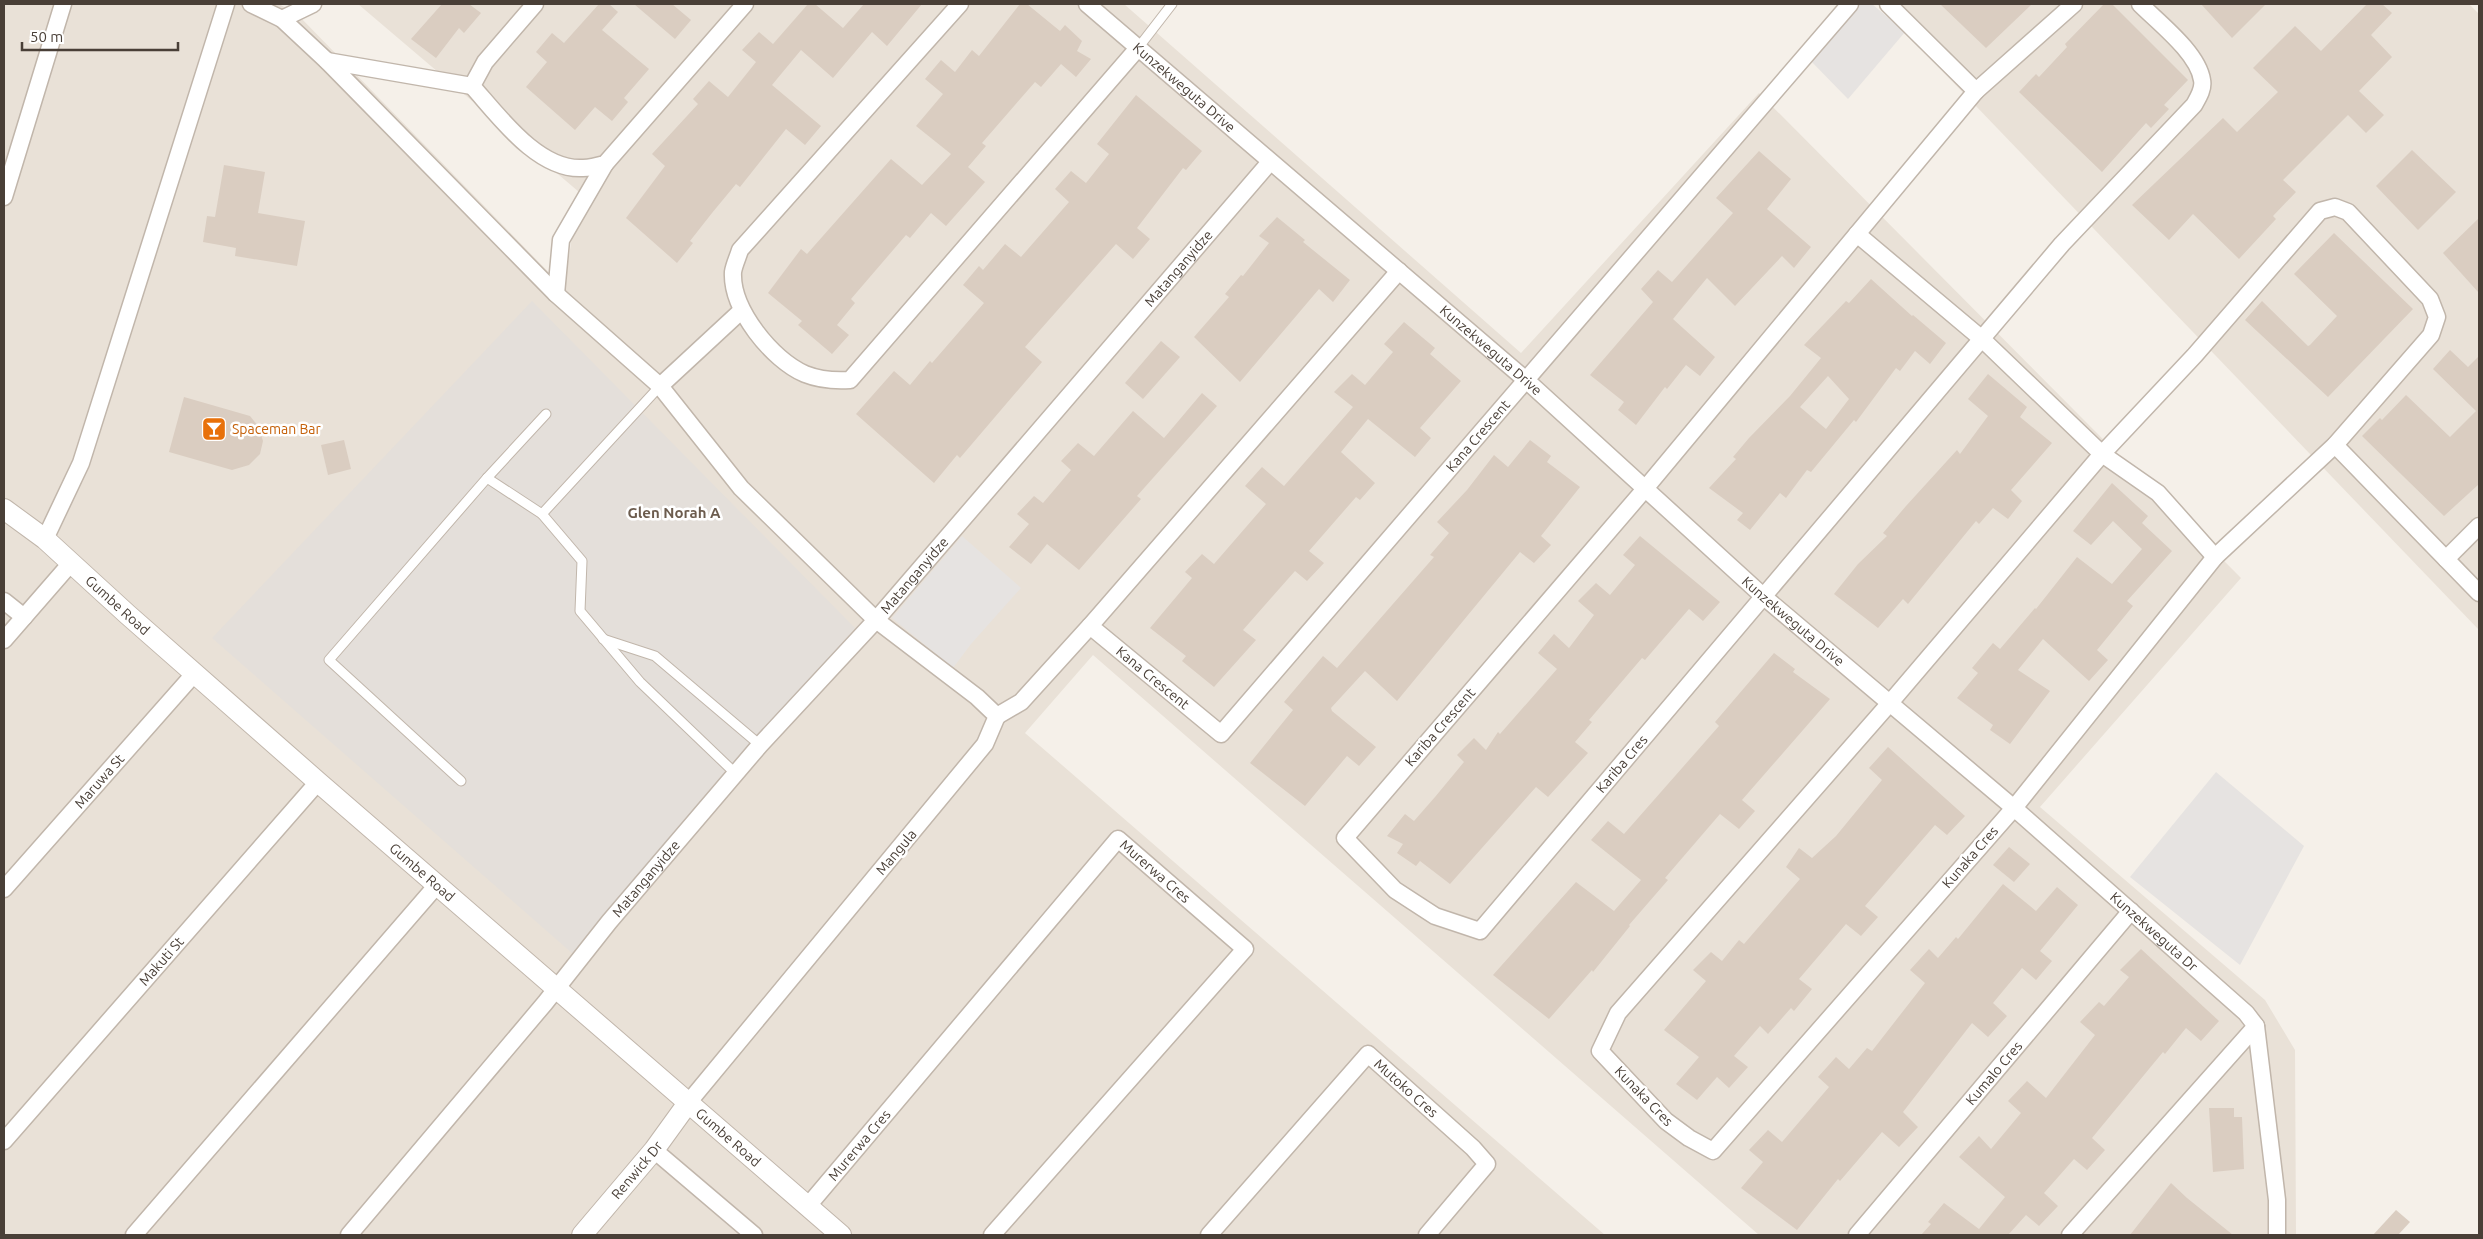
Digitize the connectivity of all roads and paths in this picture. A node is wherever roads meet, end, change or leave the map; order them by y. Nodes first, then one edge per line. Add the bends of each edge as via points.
1 (63, 4) edge
2 (226, 4) edge
3 (251, 4) edge
4 (313, 4) edge
5 (534, 4) edge
6 (746, 4) edge
7 (960, 4) edge
8 (1087, 4) edge
9 (1172, 4) edge
10 (1850, 4) edge
11 (1888, 4) edge
12 (2074, 4) edge
13 (2140, 4) edge
14 (282, 19) junction
15 (1138, 48) junction
16 (327, 61) junction
17 (472, 86) junction
18 (1976, 91) junction
19 (1270, 162) junction
20 (606, 164) junction
21 (4, 197) edge
22 (1857, 234) junction
23 (1399, 271) junction
24 (556, 294) junction
25 (741, 311) junction
26 (1982, 338) junction
27 (1526, 380) junction
28 (660, 386) junction
29 (546, 414) dead end
30 (2335, 445) junction
31 (2102, 454) junction
32 (487, 478) junction
33 (1644, 490) junction
34 (4, 509) edge
35 (542, 514) junction
36 (2479, 526) edge
37 (45, 538) junction
38 (2215, 557) junction
39 (2446, 559) junction
40 (71, 563) junction
41 (2479, 593) edge
42 (1764, 597) junction
43 (4, 601) edge
44 (24, 617) junction
45 (876, 620) junction
46 (1090, 626) junction
47 (603, 639) junction
48 (4, 640) edge
49 (194, 674) junction
50 (1889, 704) junction
51 (997, 716) junction
52 (760, 746) junction
53 (736, 774) junction
54 (318, 782) junction
55 (461, 782) dead end
56 (2014, 808) junction
57 (437, 885) junction
58 (4, 889) edge
59 (2131, 911) junction
60 (1480, 931) joint
61 (556, 989) junction
62 (2256, 1026) junction
63 (688, 1103) junction
64 (4, 1141) edge
65 (654, 1150) junction
66 (807, 1207) junction
67 (134, 1235) edge
68 (349, 1235) edge
69 (582, 1235) edge
70 (754, 1235) edge
71 (841, 1235) edge
72 (992, 1235) edge
73 (1208, 1235) edge
74 (1427, 1235) edge
75 (1858, 1235) edge
76 (2070, 1235) edge
77 (2278, 1235) edge

1 - 21 street
2 - 37 street via 81,463
3 - 14 street
4 - 14 street
5 - 17 street via 485,62
6 - 20 street
7 - 25 street via 740,250 733,272
8 - 15 street, Kunzekweguta Drive
9 - 15 lane
10 - 27 street
11 - 18 street
12 - 18 street
13 - 26 street, Kariba Cres via 2197,61 2203,82 2201,94 2062,244
14 - 16 street
15 - 19 street, Kunzekweguta Drive
15 - 25 street via 850,380 829,381 803,374 772,352
16 - 17 street
16 - 24 street
17 - 20 street via 516,136 556,163 581,168
18 - 22 street
19 - 23 street, Kunzekweguta Drive
19 - 45 street, Matanganyidze
20 - 24 street via 561,240
22 - 26 street
22 - 33 street
23 - 27 street, Kunzekweguta Drive
23 - 46 street
24 - 28 street
25 - 28 street
26 - 31 street
26 - 42 street, Kariba Cres
27 - 33 street, Kunzekweguta Drive
27 - 46 street, Kana Crescent via 1221,734
28 - 35 lane
28 - 45 street via 741,488
29 - 32 lane
30 - 31 street via 2431,335 2437,317 2430,299 2369,234 2348,212 2334,208 2320,211
30 - 38 street
30 - 39 street
31 - 38 street via 2158,494
31 - 50 street
32 - 35 lane
32 - 55 lane via 329,660
33 - 42 street, Kunzekweguta Drive
33 - 60 street, Kariba Crescent via 1345,838 1395,890 1435,916
34 - 37 street, Gumbe Road
35 - 47 lane via 582,561 580,611
36 - 39 street
37 - 40 street, Gumbe Road
38 - 56 street
39 - 41 street
40 - 44 street
40 - 49 street, Gumbe Road
42 - 50 street, Kunzekweguta Drive
42 - 60 street, Kariba Cres
43 - 44 street
44 - 48 street
45 - 51 street
45 - 52 street, Matanganyidze
46 - 51 street via 1021,702
47 - 52 lane via 655,656
47 - 53 lane via 640,682
49 - 54 street, Gumbe Road
49 - 58 street, Maruwa St
50 - 56 street, Kunzekweguta Dr
50 - 56 street, Kunaka Cres via 1618,1013 1600,1051 1666,1121 1712,1151
51 - 63 street, Mangula via 985,744
52 - 53 street, Matanganyidze
53 - 61 street, Matanganyidze
54 - 57 street, Gumbe Road
54 - 64 street, Makuti St
56 - 59 street, Kunzekweguta Dr
57 - 61 street, Gumbe Road
57 - 67 street
59 - 62 street, Kunzekweguta Dr via 2246,1013
59 - 75 street, Kumalo Cres
61 - 63 street, Gumbe Road
61 - 68 street, Matanganyidze
62 - 76 street
62 - 77 street via 2277,1200
63 - 65 street, Renwick Dr
63 - 66 street, Gumbe Road
65 - 69 street, Renwick Dr
65 - 70 street
66 - 71 street, Gumbe Road
66 - 72 street, Murerwa Cres via 1118,839 1245,949
73 - 74 street, Mutoko Cres via 1368,1054 1487,1164

